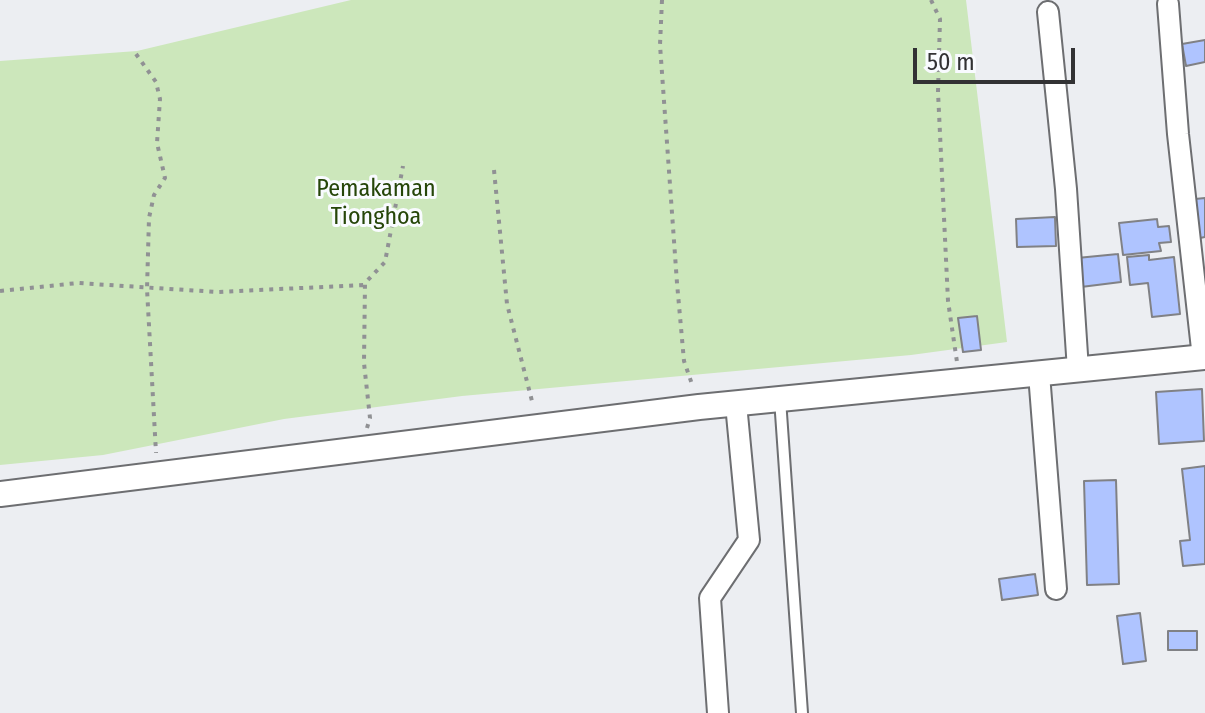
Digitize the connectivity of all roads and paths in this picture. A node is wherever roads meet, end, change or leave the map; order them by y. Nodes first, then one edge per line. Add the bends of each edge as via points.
1 (662, 0) edge
2 (931, 0) edge
3 (1168, 4) dead end
4 (1048, 12) dead end
5 (136, 54) dead end
6 (403, 166) dead end
7 (494, 170) dead end
8 (365, 285) junction
9 (147, 289) junction
10 (0, 291) edge
11 (1204, 357) edge
12 (1078, 370) junction
13 (1039, 374) junction
14 (960, 380) junction
15 (780, 399) junction
16 (736, 404) junction
17 (699, 407) junction
18 (540, 427) junction
19 (360, 449) junction
20 (157, 475) junction
21 (0, 494) edge
22 (1056, 589) dead end
23 (718, 713) edge
24 (802, 713) edge

1 - 17 path via 660,45 684,361
2 - 14 path via 940,19 938,92 948,301
3 - 11 street
4 - 12 street
5 - 9 path via 156,82 160,99 157,143 165,178 149,218
6 - 8 path via 385,262
7 - 18 path via 507,304
8 - 9 path via 217,292
8 - 19 path via 370,418
9 - 10 path via 78,283
9 - 20 path
11 - 12 street
12 - 13 street
13 - 14 street
13 - 22 street
14 - 15 street
15 - 16 street
15 - 24 lane
16 - 17 street
16 - 23 street via 749,540 710,598
17 - 18 street
18 - 19 street
19 - 20 street
20 - 21 street

